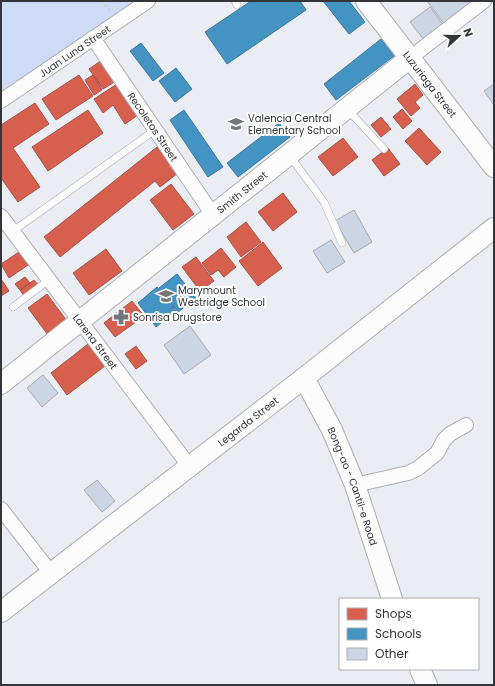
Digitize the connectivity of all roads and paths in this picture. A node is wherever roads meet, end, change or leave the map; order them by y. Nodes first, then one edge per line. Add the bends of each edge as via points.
1 (102, 1) edge
2 (148, 1) edge
3 (366, 1) edge
4 (484, 1) edge
5 (110, 11) dead end
6 (93, 38) junction
7 (410, 58) junction
8 (1, 101) edge
9 (347, 108) junction
10 (155, 130) junction
11 (384, 149) dead end
12 (289, 154) junction
13 (494, 167) edge
14 (213, 215) junction
15 (1, 216) edge
16 (494, 228) edge
17 (13, 231) junction
18 (342, 243) dead end
19 (49, 280) junction
20 (13, 307) dead end
21 (80, 321) junction
22 (304, 378) junction
23 (1, 384) edge
24 (466, 426) dead end
25 (190, 467) junction
26 (356, 485) junction
27 (1, 509) edge
28 (51, 573) junction
29 (392, 598) edge
30 (1, 612) edge
31 (420, 670) edge
32 (427, 685) edge

1 - 5 path
2 - 6 street, Juan Luna Street
3 - 7 street, Luzuriaga Street
4 - 7 street, Smith Street
6 - 8 street, Juan Luna Street
6 - 10 street, Recoletos Street
7 - 9 street, Smith Street
7 - 13 street, Luzuriaga Street
9 - 11 lane
9 - 12 street, Smith Street
10 - 14 street, Recoletos Street
10 - 17 lane
12 - 14 street, Smith Street
12 - 18 lane via 324,202
14 - 21 street, Smith Street
15 - 17 street, Larena Street
16 - 22 street, Legarda Street
17 - 19 street, Larena Street
19 - 20 lane
19 - 21 street, Larena Street
21 - 23 street, Smith Street
21 - 25 street, Larena Street
22 - 25 street, Legarda Street
22 - 26 street, Bong-ao - Cantil-e Road via 332,430
24 - 26 street via 450,434 437,453 417,470
25 - 28 street, Legarda Street
26 - 29 street, Bong-ao - Cantil-e Road
27 - 28 street
28 - 30 street, Legarda Street
31 - 32 street

